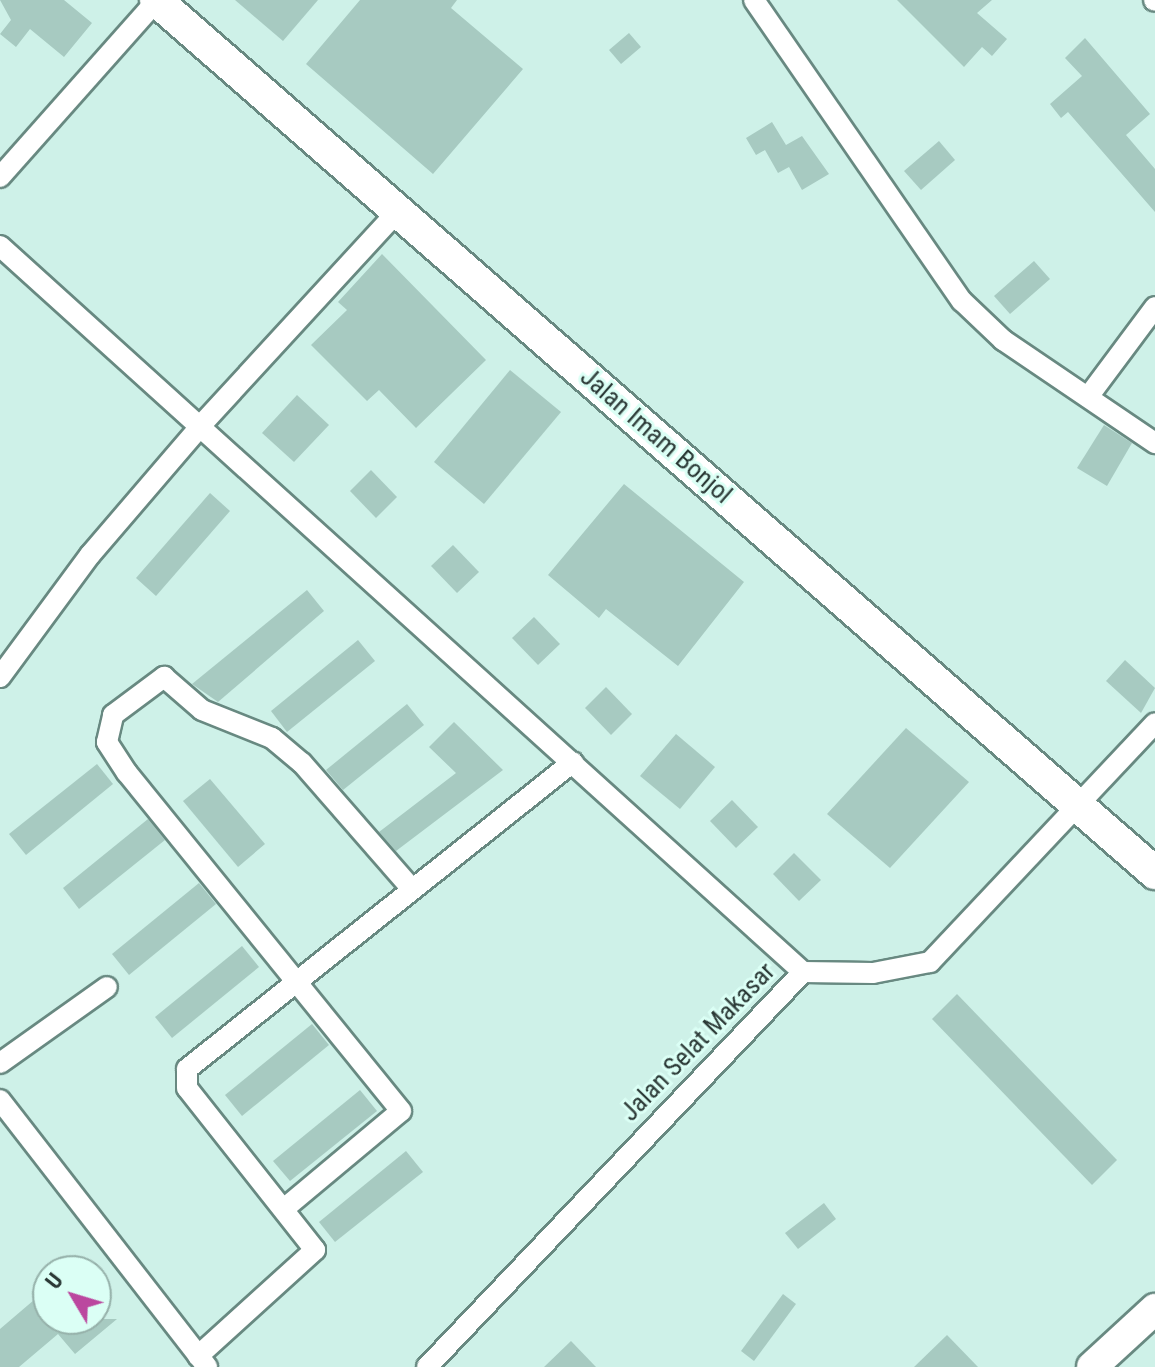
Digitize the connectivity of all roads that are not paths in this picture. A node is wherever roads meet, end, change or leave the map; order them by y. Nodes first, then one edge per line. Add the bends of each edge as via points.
1 (156, 0) edge
2 (754, 0) edge
3 (0, 177) edge
4 (398, 211) junction
5 (0, 246) edge
6 (1155, 307) edge
7 (1088, 397) junction
8 (203, 423) junction
9 (1155, 443) edge
10 (0, 677) edge
11 (1155, 723) edge
12 (573, 762) junction
13 (1077, 802) junction
14 (1155, 873) edge
15 (410, 887) junction
16 (803, 972) junction
17 (294, 978) junction
18 (107, 987) dead end
19 (0, 1063) edge
20 (0, 1100) edge
21 (285, 1208) junction
22 (1155, 1309) edge
23 (203, 1362) edge
24 (427, 1367) edge
25 (1092, 1367) edge

1 - 3 street
1 - 4 main road, Jalan Imam Bonjol
2 - 7 street via 962,301 1003,340
4 - 8 street
4 - 13 main road, Jalan Imam Bonjol
5 - 8 street
6 - 7 street
7 - 9 street
8 - 10 street via 90,555
8 - 12 street
11 - 13 street, Jalan Selat Makasar
12 - 15 street
12 - 16 street
13 - 14 main road, Jalan Imam Bonjol
13 - 16 street, Jalan Selat Makasar via 930,962 873,973
15 - 17 street
15 - 17 street via 290,750 202,710 164,677 136,691 113,715 107,742
16 - 24 street, Jalan Selat Makasar
17 - 21 street via 187,1069 187,1088
17 - 21 street via 401,1111
18 - 19 street
20 - 23 street
21 - 23 street via 315,1256
22 - 25 main road

